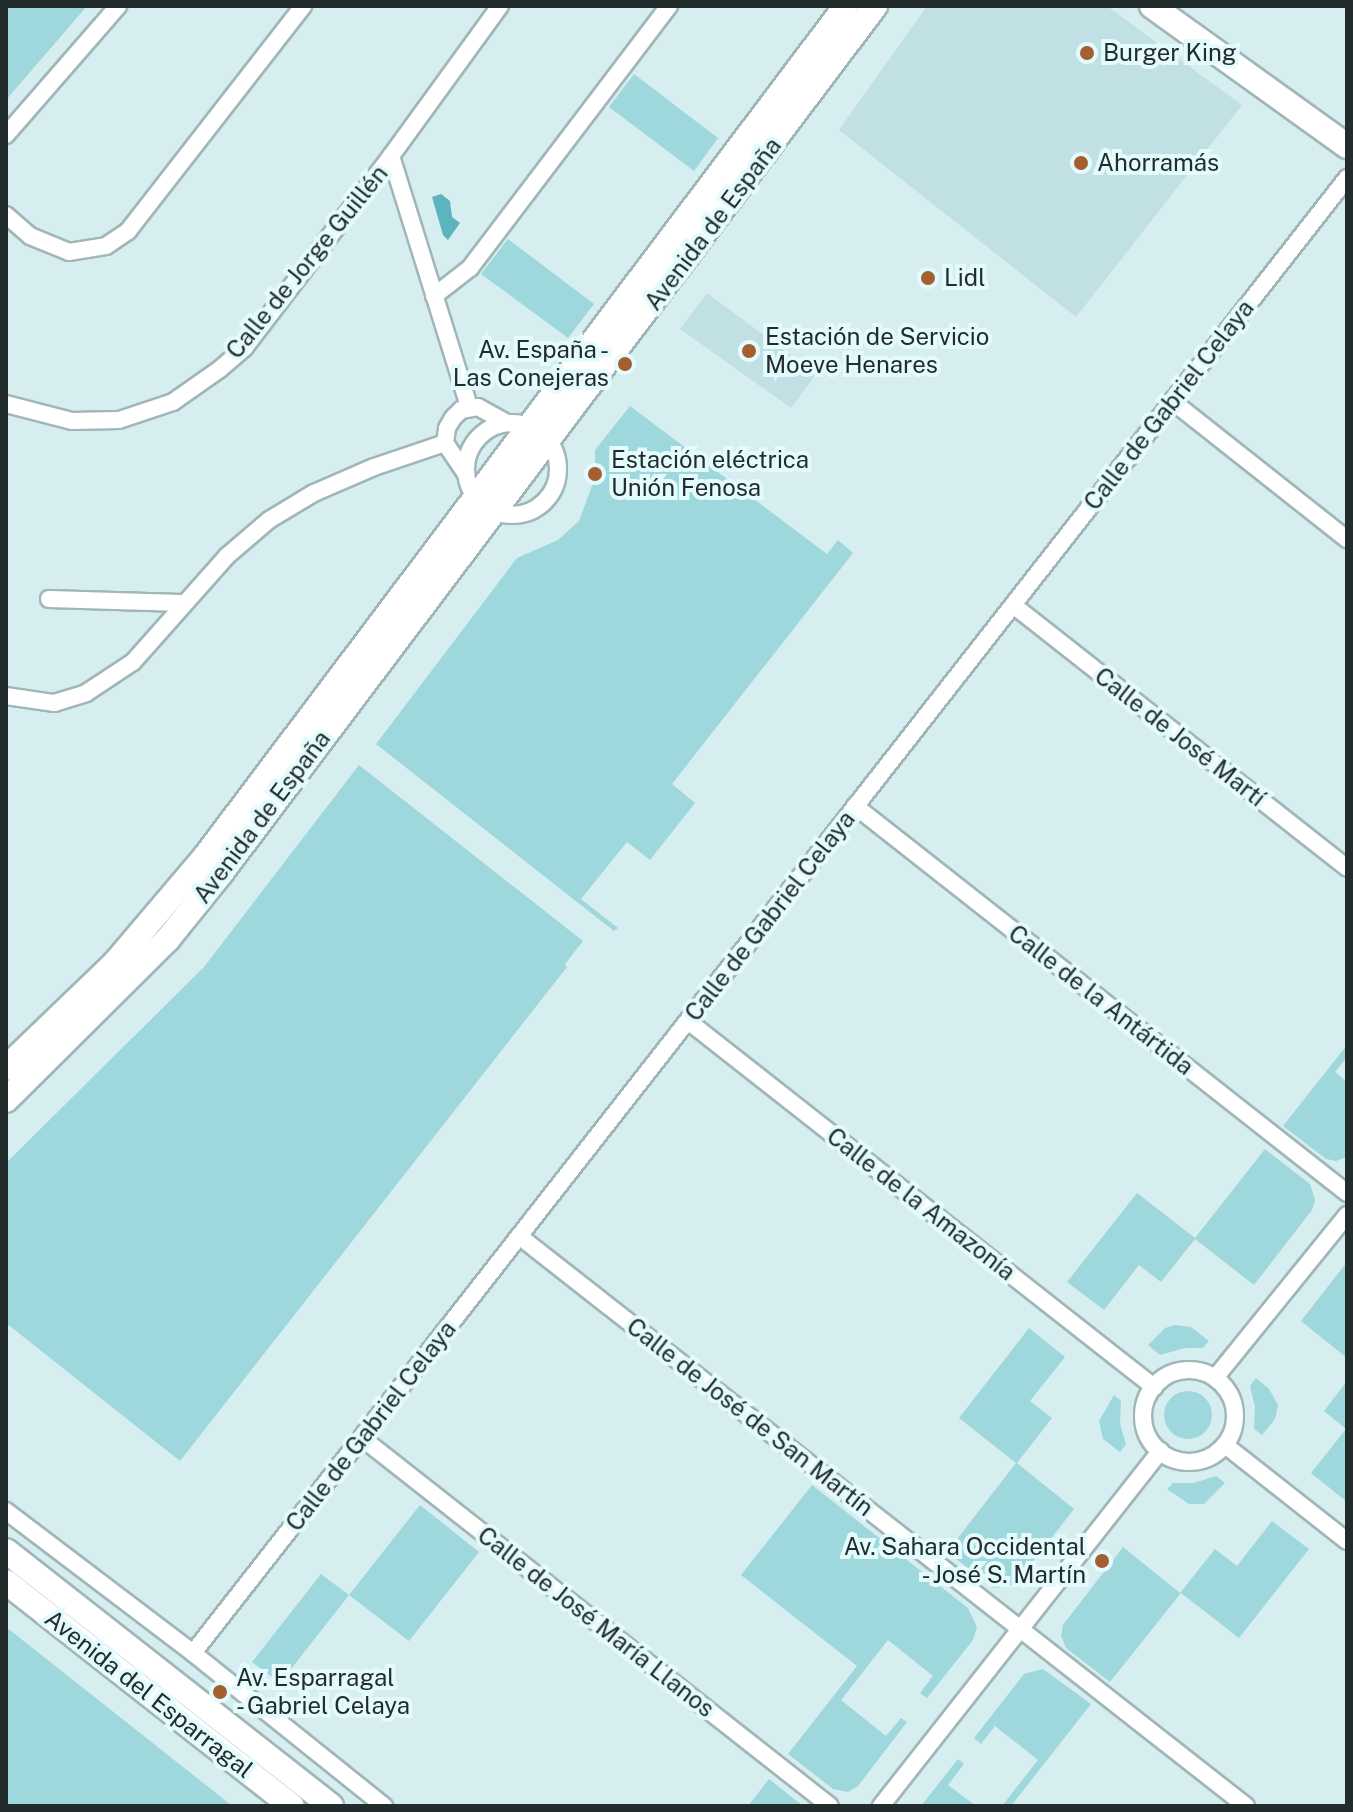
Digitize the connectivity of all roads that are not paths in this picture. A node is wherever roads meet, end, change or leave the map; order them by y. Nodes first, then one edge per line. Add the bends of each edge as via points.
1 (118, 6) edge
2 (303, 6) edge
3 (500, 6) edge
4 (669, 6) edge
5 (846, 6) edge
6 (875, 6) edge
7 (1152, 6) edge
8 (6, 135) edge
9 (1347, 146) edge
10 (391, 156) junction
11 (1347, 178) edge
12 (6, 215) edge
13 (434, 296) junction
14 (1172, 401) junction
15 (6, 404) edge
16 (469, 407) junction
17 (507, 423) junction
18 (541, 434) junction
19 (445, 443) junction
20 (466, 474) junction
21 (485, 506) junction
22 (1347, 539) edge
23 (49, 599) dead end
24 (182, 603) junction
25 (1013, 605) junction
26 (6, 696) edge
27 (855, 806) junction
28 (1347, 868) edge
29 (688, 1021) junction
30 (6, 1068) edge
31 (6, 1100) edge
32 (1347, 1193) edge
33 (1347, 1215) edge
34 (519, 1236) junction
35 (1215, 1378) junction
36 (1154, 1387) junction
37 (362, 1438) junction
38 (1225, 1445) junction
39 (1160, 1451) junction
40 (6, 1511) edge
41 (1347, 1541) edge
42 (6, 1551) edge
43 (6, 1582) edge
44 (1020, 1629) junction
45 (193, 1653) junction
46 (292, 1806) edge
47 (331, 1806) edge
48 (384, 1806) edge
49 (830, 1806) edge
50 (881, 1806) edge
51 (1246, 1806) edge

1 - 8 street
2 - 12 street via 128,231 106,246 69,252 30,236
3 - 10 street, Calle de Jorge Guillén
4 - 13 street via 470,268
5 - 18 street, Avenida de España
6 - 18 street, Avenida de España
7 - 9 street
10 - 13 street
10 - 15 street, Calle de Jorge Guillén via 245,347 173,402 119,420 72,421
11 - 14 street, Calle de Gabriel Celaya
13 - 16 street
14 - 22 street
14 - 25 street, Calle de Gabriel Celaya
16 - 17 street via 487,410
16 - 19 street via 447,428
17 - 18 street
17 - 20 street via 481,434 467,459
18 - 21 street, Avenida de España
18 - 21 street via 558,469 545,502 514,515
19 - 20 street
19 - 24 street via 362,472 269,520
20 - 21 street
21 - 30 street, Avenida de España via 151,924
21 - 31 street, Avenida de España via 168,939
23 - 24 street
24 - 26 street via 133,662 86,693 54,703
25 - 27 street, Calle de Gabriel Celaya
25 - 28 street, Calle de José Martí
27 - 29 street, Calle de Gabriel Celaya
27 - 32 street, Calle de la Antártida
29 - 34 street, Calle de Gabriel Celaya
29 - 36 street, Calle de la Amazonía
33 - 35 street
34 - 37 street, Calle de Gabriel Celaya
34 - 44 street, Calle de José de San Martín
35 - 36 street via 1183,1371
35 - 38 street via 1228,1391 1234,1409
36 - 39 street via 1144,1420
37 - 45 street, Calle de Gabriel Celaya
37 - 49 street, Calle de José María Llanos
38 - 39 street via 1209,1457 1189,1462
38 - 41 street
39 - 44 street
40 - 45 street
42 - 47 street, Avenida del Esparragal
43 - 46 street, Avenida del Esparragal
44 - 50 street
44 - 51 street, Calle de José de San Martín
45 - 48 street

